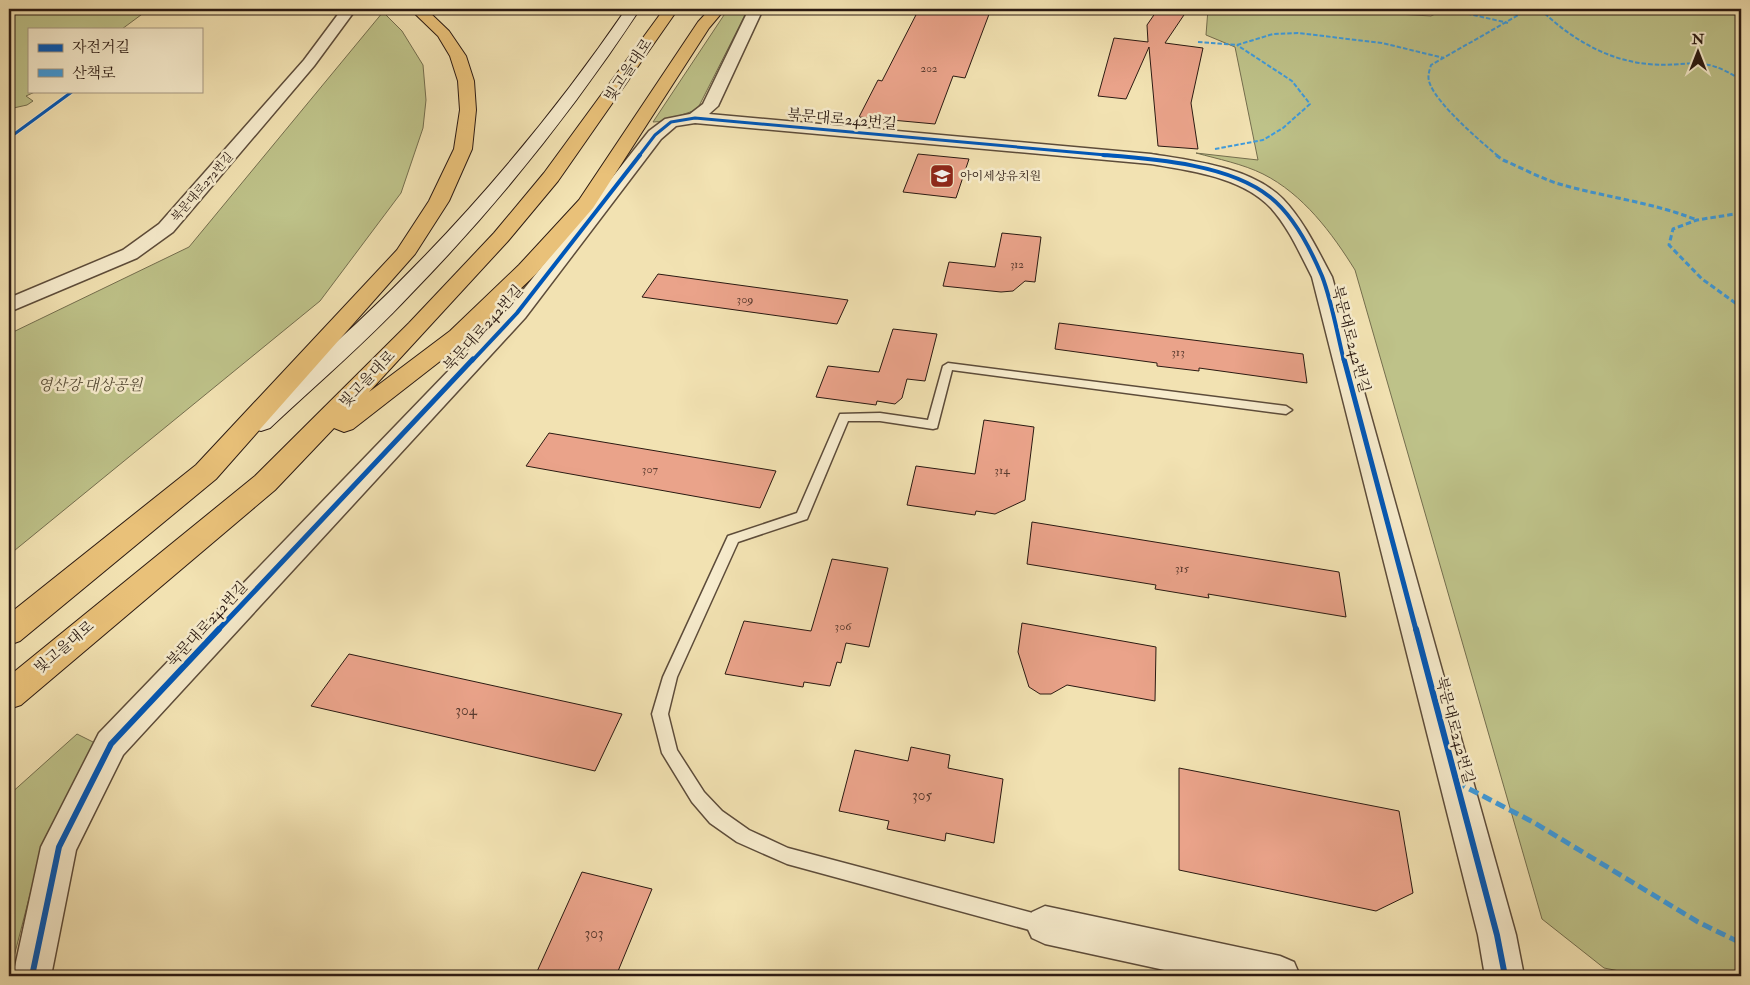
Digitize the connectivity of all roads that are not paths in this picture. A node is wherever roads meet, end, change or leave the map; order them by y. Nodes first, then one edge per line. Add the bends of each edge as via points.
1 (349, 9) edge
2 (416, 9) edge
3 (633, 9) edge
4 (718, 9) edge
5 (756, 9) edge
6 (667, 12) edge
7 (695, 118) junction
8 (9, 306) edge
9 (1286, 410) dead end
10 (206, 472) junction
11 (265, 483) junction
12 (9, 632) edge
13 (9, 695) edge
14 (1045, 925) joint
15 (1244, 972) edge
16 (32, 976) edge
17 (1280, 976) edge
18 (1505, 976) edge

1 - 8 street, 북문대로272번길 via 309,63 166,228 130,254
2 - 10 highway via 444,34 458,56 466,81 468,110 463,149 443,192 405,254
3 - 10 main road, 빛고을대로 via 549,127 452,238 364,328
4 - 11 highway via 704,25 586,204 527,270 458,336
5 - 7 street via 710,106
6 - 11 highway, 빛고을대로 via 589,126 501,237
7 - 16 street, 북문대로242번길 via 671,122 655,135 517,313 111,744 59,847
7 - 18 street, 북문대로242번길 via 1151,159 1196,167 1237,180 1270,197 1306,246 1322,277
9 - 14 lane via 948,366 933,425 880,416 844,416 802,516 733,539 670,677 660,714 670,753 698,797 716,816 743,836 787,856
10 - 12 highway, 빛고을대로
11 - 13 highway, 빛고을대로
14 - 15 street
15 - 17 street

